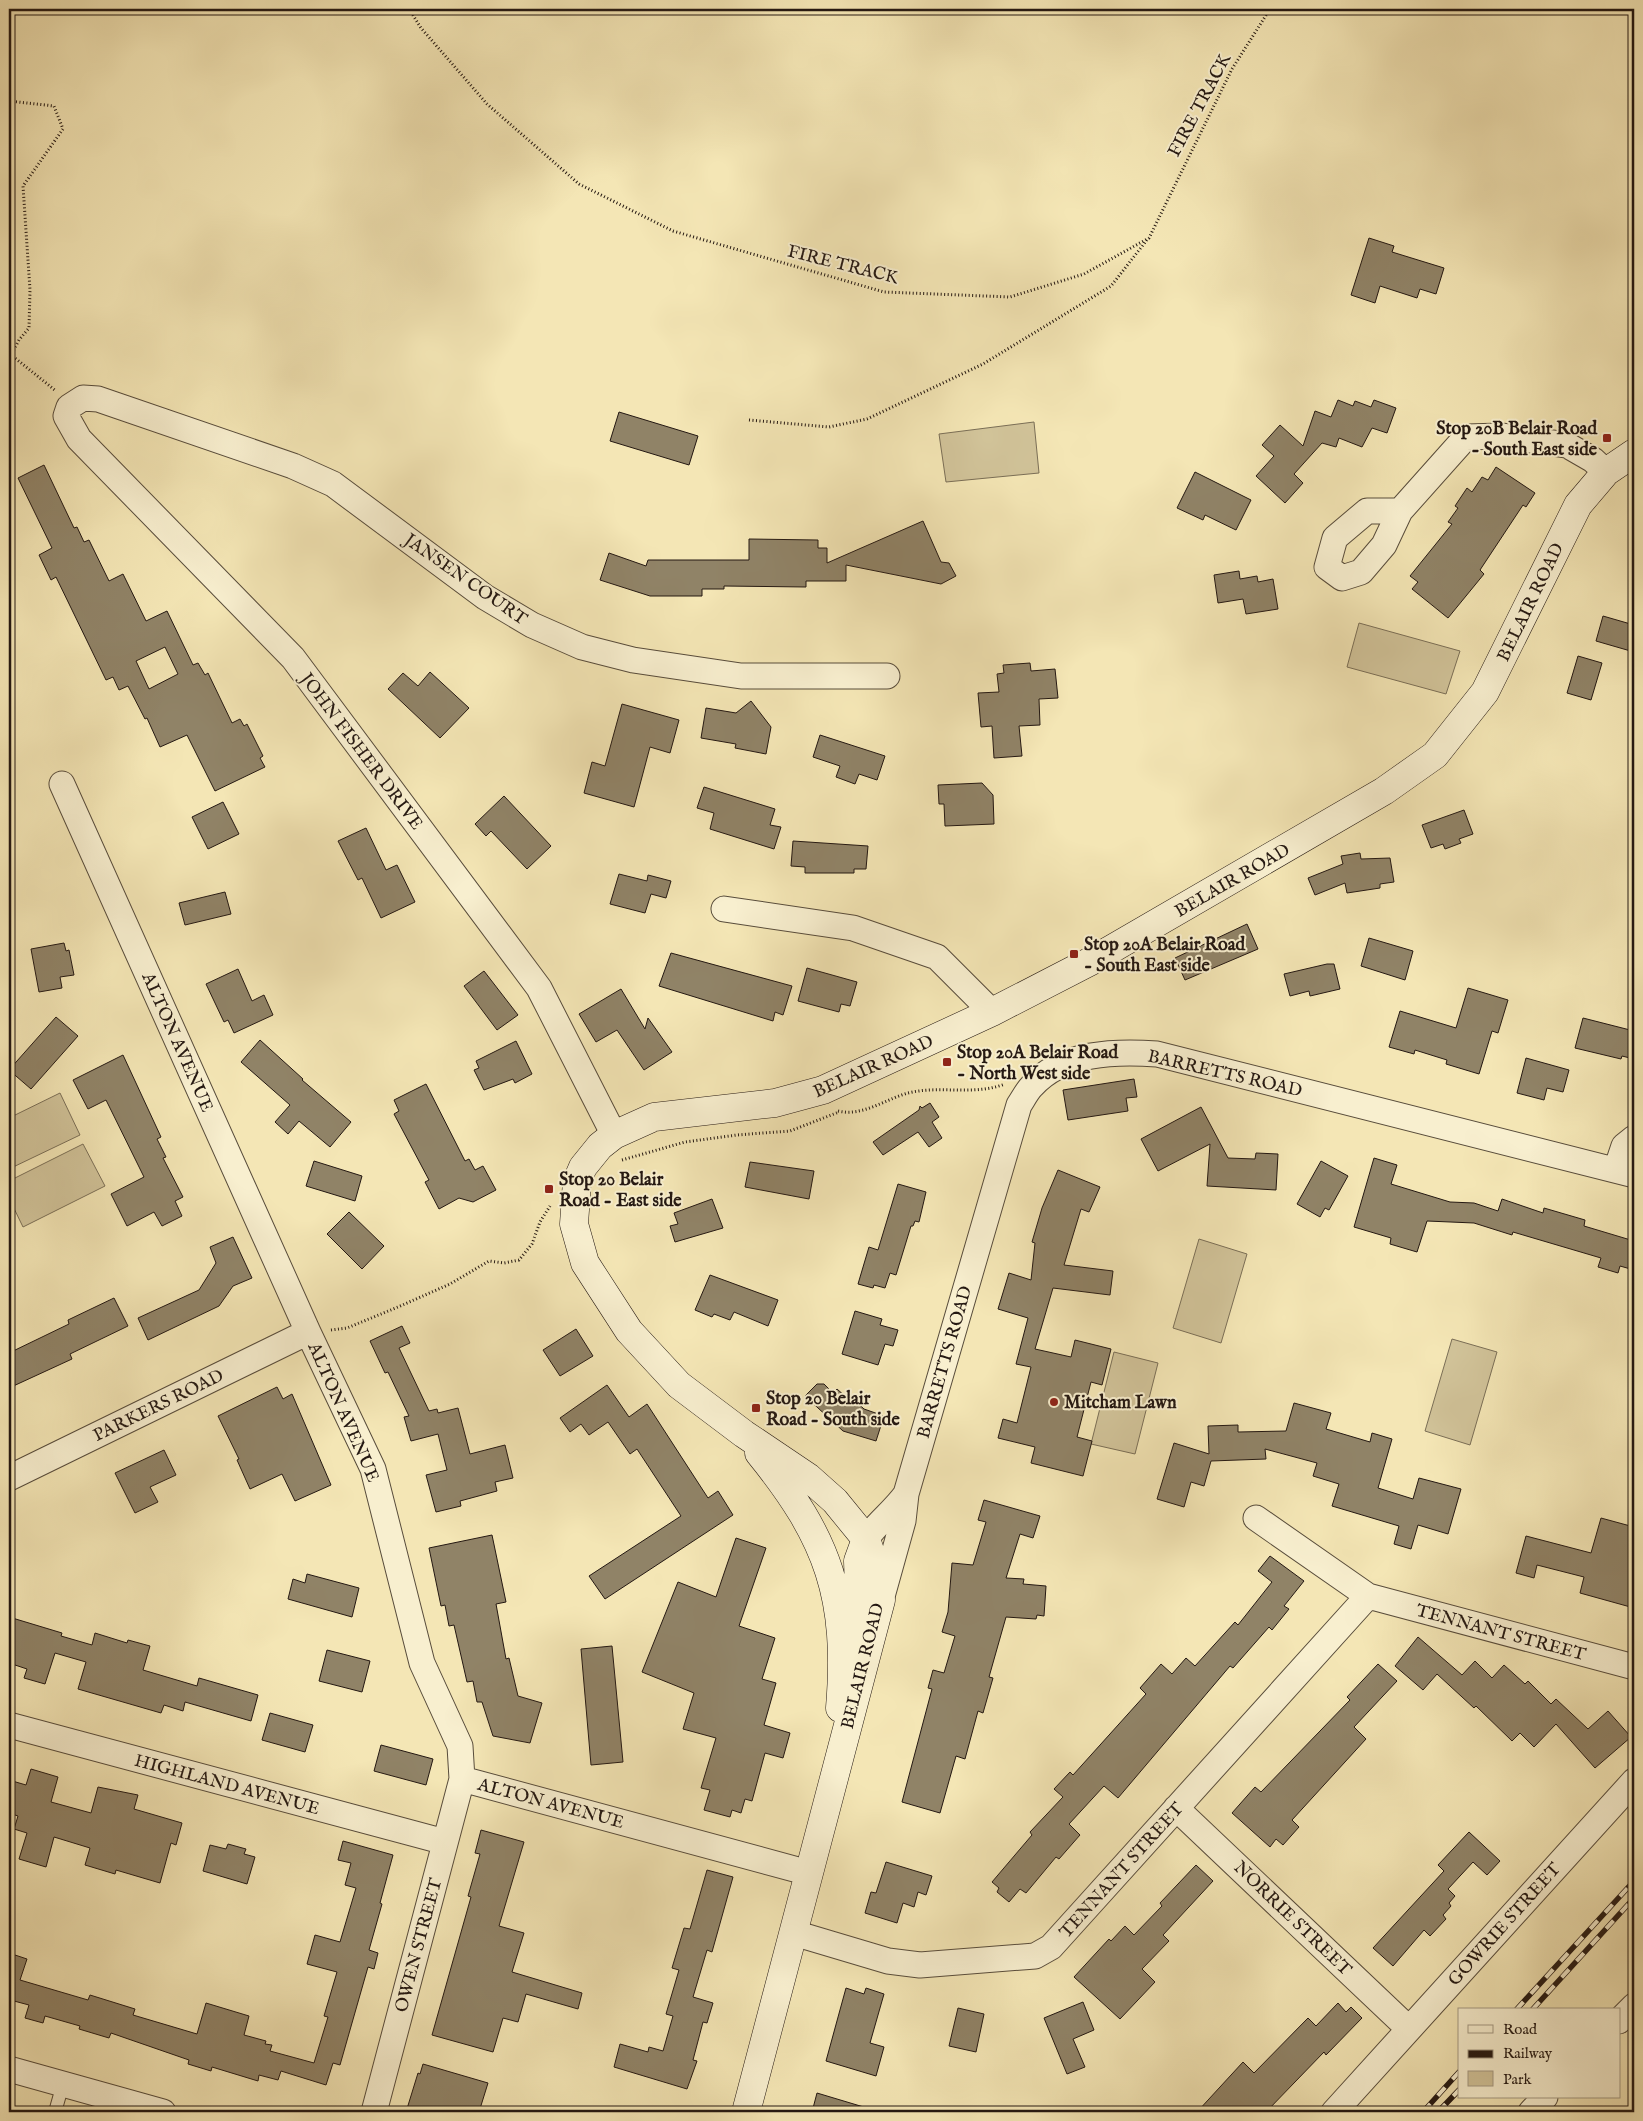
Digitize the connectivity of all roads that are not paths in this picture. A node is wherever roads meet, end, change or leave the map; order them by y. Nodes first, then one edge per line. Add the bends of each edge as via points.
1 (72, 404) joint
2 (1634, 453) edge
3 (1606, 472) junction
4 (1400, 511) dead end
5 (887, 676) dead end
6 (62, 784) dead end
7 (724, 909) dead end
8 (992, 1012) junction
9 (1634, 1138) edge
10 (617, 1148) junction
11 (1625, 1173) edge
12 (308, 1332) junction
13 (744, 1434) junction
14 (9, 1478) edge
15 (906, 1494) junction
16 (1256, 1518) dead end
17 (866, 1539) junction
18 (1368, 1596) junction
19 (881, 1600) junction
20 (1634, 1667) edge
21 (842, 1678) junction
22 (9, 1725) edge
23 (834, 1775) junction
24 (462, 1779) junction
25 (1634, 1781) edge
26 (1176, 1808) junction
27 (445, 1842) junction
28 (809, 1873) junction
29 (794, 1933) junction
30 (1634, 2006) edge
31 (1620, 2020) edge
32 (1409, 2029) junction
33 (9, 2070) edge
34 (63, 2084) junction
35 (1544, 2098) edge
36 (55, 2112) edge
37 (163, 2112) edge
38 (374, 2112) edge
39 (746, 2112) edge
40 (1334, 2112) edge
41 (1531, 2112) edge

1 - 5 street, JANSEN COURT via 83,398 98,399 293,466 333,484 485,596 532,625 582,647 633,660 741,676
1 - 10 street, JOHN FISHER DRIVE via 66,416 79,439 293,658 539,988
2 - 3 main road, BELAIR ROAD
3 - 4 street via 1567,445 1501,436 1466,437
3 - 8 main road, BELAIR ROAD via 1578,505 1486,692 1435,754 1384,791 1259,865 1091,961
6 - 12 street, ALTON AVENUE
7 - 8 street via 853,928 937,957
8 - 10 main road, BELAIR ROAD via 824,1090 775,1103 654,1116
9 - 11 street via 1624,1146
10 - 13 main road, BELAIR ROAD via 600,1146 577,1181 574,1224 584,1263 629,1331 679,1385
11 - 15 street, BARRETTS ROAD via 1157,1054 1121,1051 1090,1056 1058,1067 1033,1085 1019,1105
12 - 14 street, PARKERS ROAD
12 - 24 street, ALTON AVENUE via 373,1469 422,1663 460,1746
13 - 17 main road, BELAIR ROAD via 808,1477 835,1501
13 - 21 main road, BELAIR ROAD via 806,1518 820,1545 839,1604
15 - 17 street, BARRETTS ROAD
15 - 19 street, BARRETTS ROAD via 903,1521
16 - 18 street, TENNANT STREET
17 - 19 main road, BELAIR ROAD via 876,1569
17 - 21 main road via 857,1573 860,1620
18 - 20 street, TENNANT STREET
18 - 26 street, TENNANT STREET
19 - 23 main road, BELAIR ROAD
21 - 23 main road, BELAIR ROAD
22 - 27 street, HIGHLAND AVENUE
23 - 28 main road, BELAIR ROAD
24 - 27 street, OWEN STREET
24 - 28 street, ALTON AVENUE
25 - 32 street, GOWRIE STREET
26 - 29 street, TENNANT STREET via 1051,1947 1035,1956 920,1965 888,1961
26 - 32 street, NORRIE STREET
27 - 38 street, OWEN STREET
28 - 29 main road, BELAIR ROAD
29 - 39 main road, BELAIR ROAD
30 - 31 street
32 - 40 street, GOWRIE STREET
33 - 34 street
34 - 36 lane
34 - 37 street
35 - 41 street

